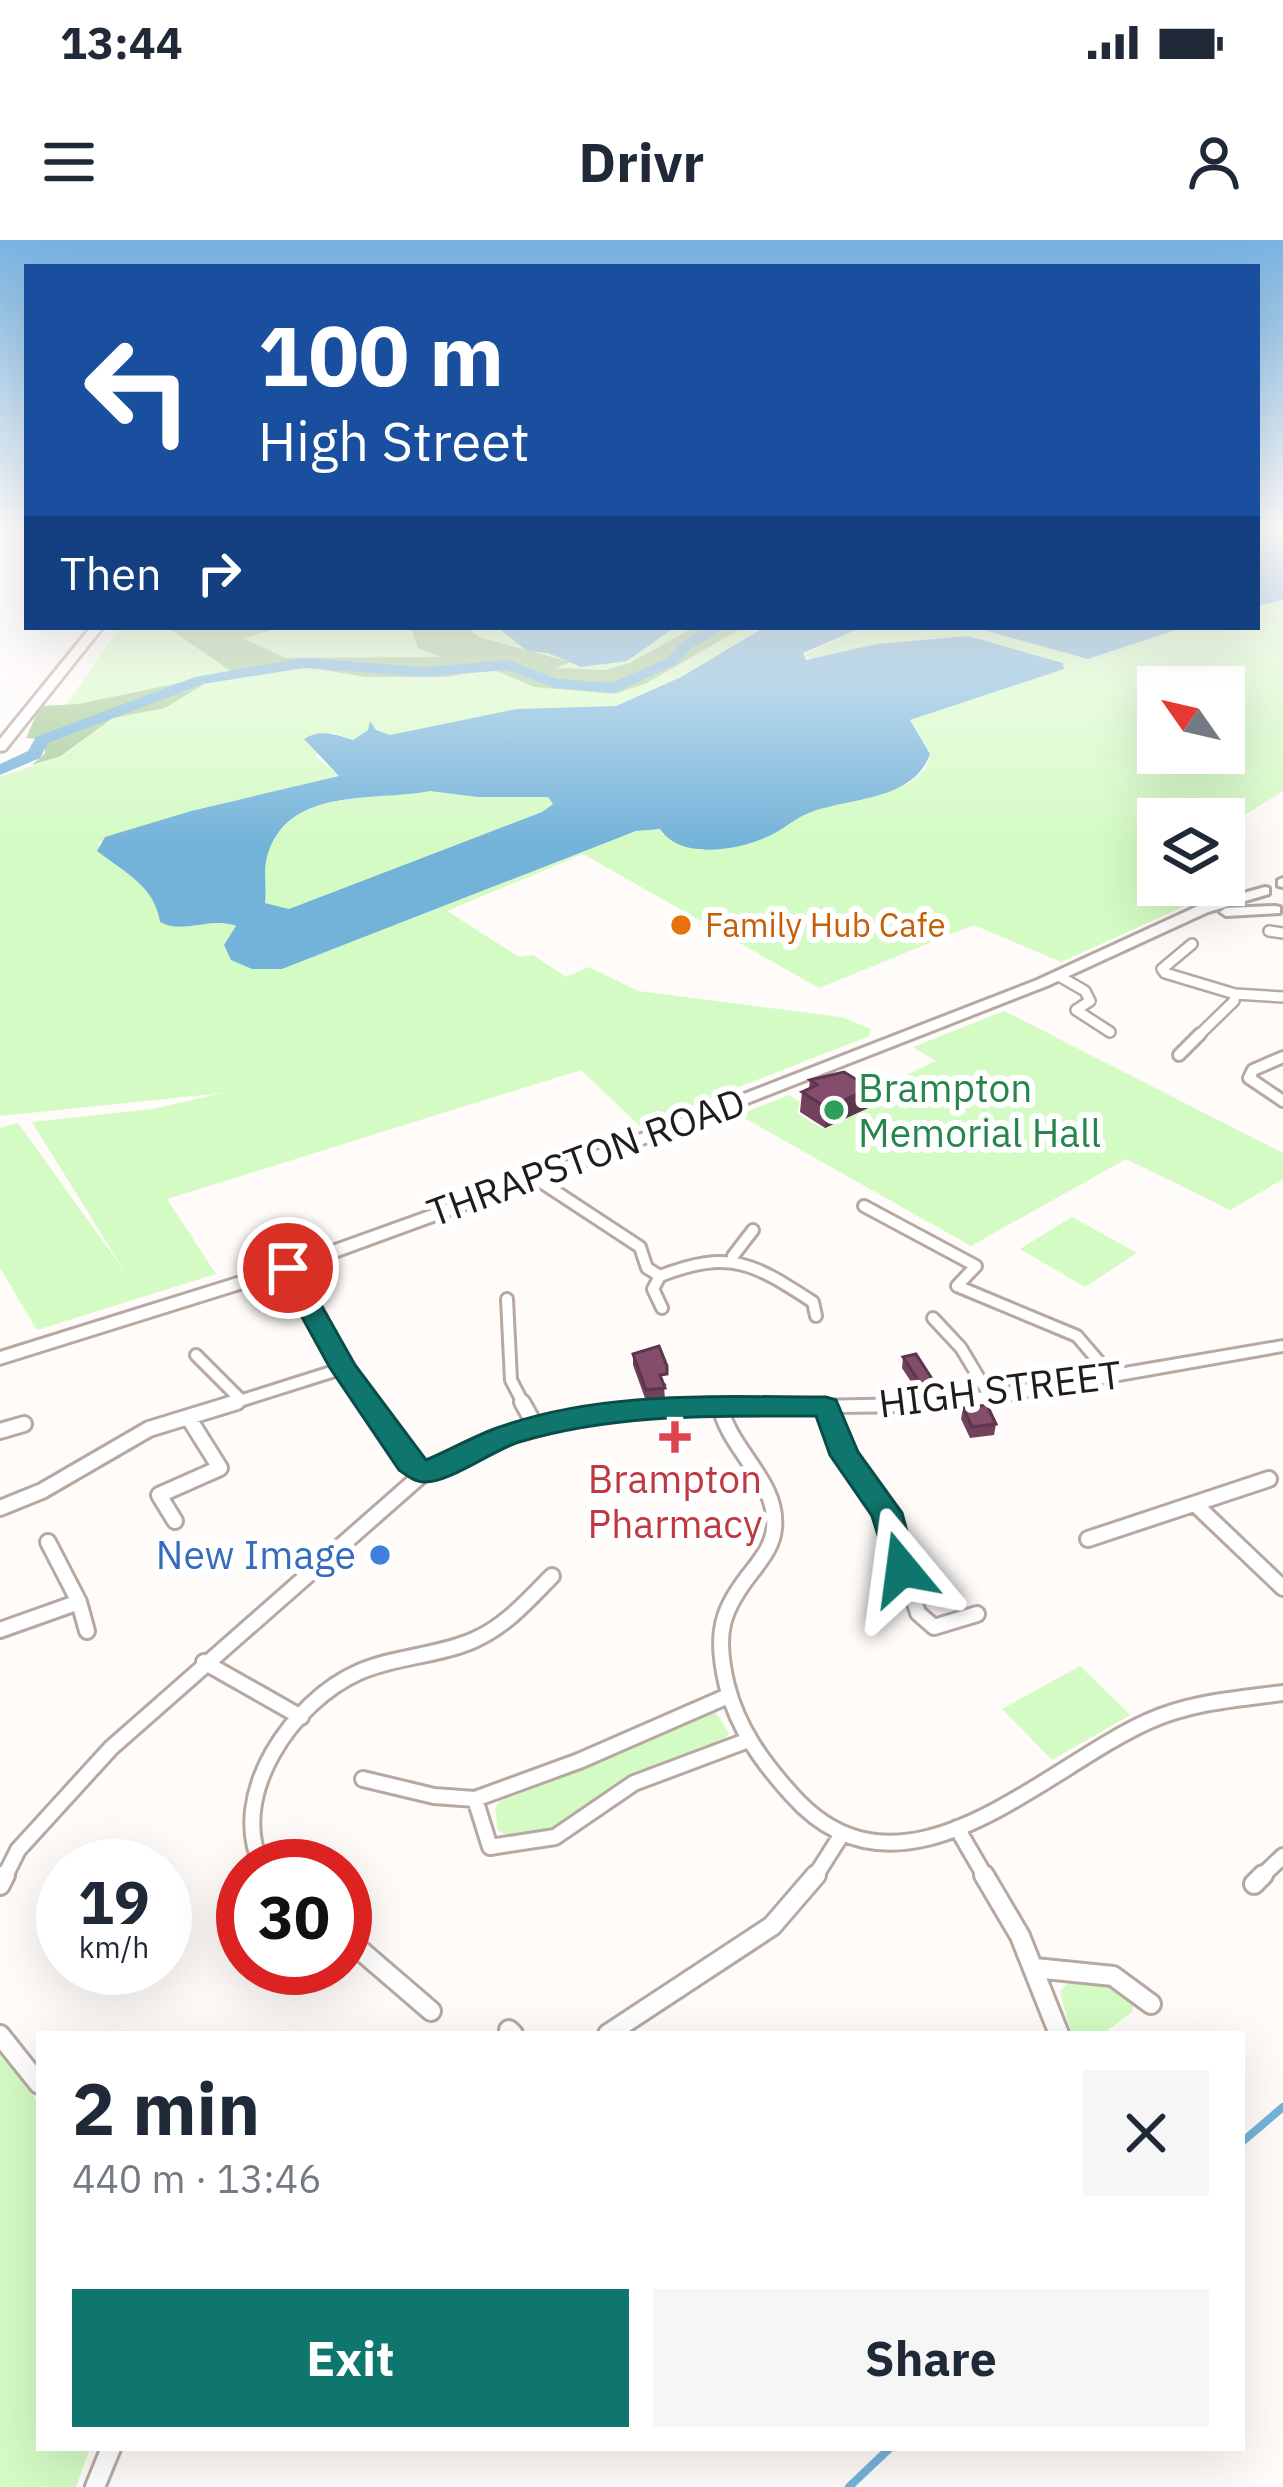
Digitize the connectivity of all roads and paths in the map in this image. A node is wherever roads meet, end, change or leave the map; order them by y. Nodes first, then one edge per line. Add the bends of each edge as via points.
1 (74, 635) edge
2 (92, 635) edge
3 (0, 726) edge
4 (0, 747) edge
5 (1283, 883) edge
6 (1265, 891) junction
7 (1279, 912) edge
8 (1164, 930) junction
9 (1269, 931) dead end
10 (1283, 933) edge
11 (1192, 944) dead end
12 (1059, 976) junction
13 (1235, 994) junction
14 (1283, 998) edge
15 (1110, 1031) dead end
16 (1179, 1055) dead end
17 (1283, 1057) edge
18 (1283, 1101) edge
19 (535, 1178) junction
20 (864, 1206) dead end
21 (753, 1230) dead end
22 (733, 1256) junction
23 (288, 1268) junction
24 (660, 1276) junction
25 (507, 1299) dead end
26 (662, 1308) dead end
27 (816, 1316) dead end
28 (933, 1318) dead end
29 (1283, 1346) edge
30 (196, 1355) dead end
31 (0, 1358) edge
32 (344, 1368) junction
33 (1112, 1377) junction
34 (991, 1398) junction
35 (240, 1399) junction
36 (720, 1406) junction
37 (826, 1406) junction
38 (188, 1417) junction
39 (24, 1424) dead end
40 (536, 1427) junction
41 (0, 1431) edge
42 (424, 1472) junction
43 (1269, 1478) dead end
44 (1196, 1505) junction
45 (0, 1508) edge
46 (175, 1521) dead end
47 (1088, 1539) dead end
48 (48, 1542) dead end
49 (552, 1576) dead end
50 (1283, 1588) edge
51 (79, 1602) junction
52 (977, 1614) dead end
53 (0, 1630) edge
54 (87, 1631) dead end
55 (204, 1662) junction
56 (1283, 1693) edge
57 (728, 1696) junction
58 (302, 1717) junction
59 (746, 1741) junction
60 (363, 1779) dead end
61 (475, 1799) junction
62 (957, 1828) junction
63 (842, 1834) junction
64 (247, 1839) edge
65 (1283, 1856) edge
66 (1254, 1884) dead end
67 (0, 1885) edge
68 (372, 1961) edge
69 (1035, 1968) junction
70 (1151, 2005) dead end
71 (431, 2012) dead end
72 (613, 2031) edge
73 (1059, 2031) edge
74 (0, 2035) edge
75 (36, 2080) edge
76 (110, 2451) edge
77 (94, 2487) edge

1 - 3 highway
2 - 4 highway
5 - 6 main road, THRAPSTON ROAD
6 - 7 main road, THRAPSTON ROAD via 1264,902
6 - 8 main road, THRAPSTON ROAD
7 - 8 main road, THRAPSTON ROAD via 1226,912
8 - 12 main road, THRAPSTON ROAD
9 - 10 street
11 - 13 street via 1165,973
12 - 15 street via 1085,991 1090,1001 1076,1010
12 - 19 main road, THRAPSTON ROAD
13 - 14 street
13 - 16 street
17 - 18 street via 1249,1078
19 - 23 main road, THRAPSTON ROAD
19 - 24 street via 640,1247 647,1268
20 - 33 street via 976,1266 957,1286 1077,1336
21 - 22 street
22 - 24 street
22 - 27 street via 813,1302
23 - 31 main road, THRAPSTON ROAD
23 - 32 street
24 - 26 street via 653,1289
25 - 40 street via 512,1380
28 - 34 street
29 - 33 street, HIGH STREET
30 - 35 street
32 - 35 street
32 - 42 street
33 - 34 street, HIGH STREET
34 - 37 street, HIGH STREET
35 - 38 street
36 - 37 street, HIGH STREET
36 - 40 street, HIGH STREET via 611,1412
36 - 57 street via 722,1430 770,1489 776,1527 721,1623
37 - 52 street via 844,1455 887,1513 918,1613 934,1627
38 - 45 street via 149,1429
38 - 46 street via 220,1468 159,1495
39 - 41 street
40 - 42 street, HIGH STREET
42 - 55 street, HIGH STREET
43 - 44 street
44 - 47 street
44 - 50 street
48 - 51 street
49 - 58 street via 493,1630 449,1652 342,1681
51 - 53 street
51 - 54 street
55 - 58 street
55 - 67 street, HIGH STREET via 111,1748 18,1850
56 - 62 street via 1216,1700 1143,1723
57 - 59 street
57 - 61 street
58 - 64 street via 260,1778
59 - 61 street via 634,1783 555,1837 490,1847
59 - 63 street via 808,1813
60 - 61 street
62 - 63 street via 897,1843
62 - 69 street
63 - 72 street via 806,1892 772,1926
65 - 66 street
68 - 71 street
69 - 70 street via 1104,1972
69 - 73 street
74 - 75 street
76 - 77 street

